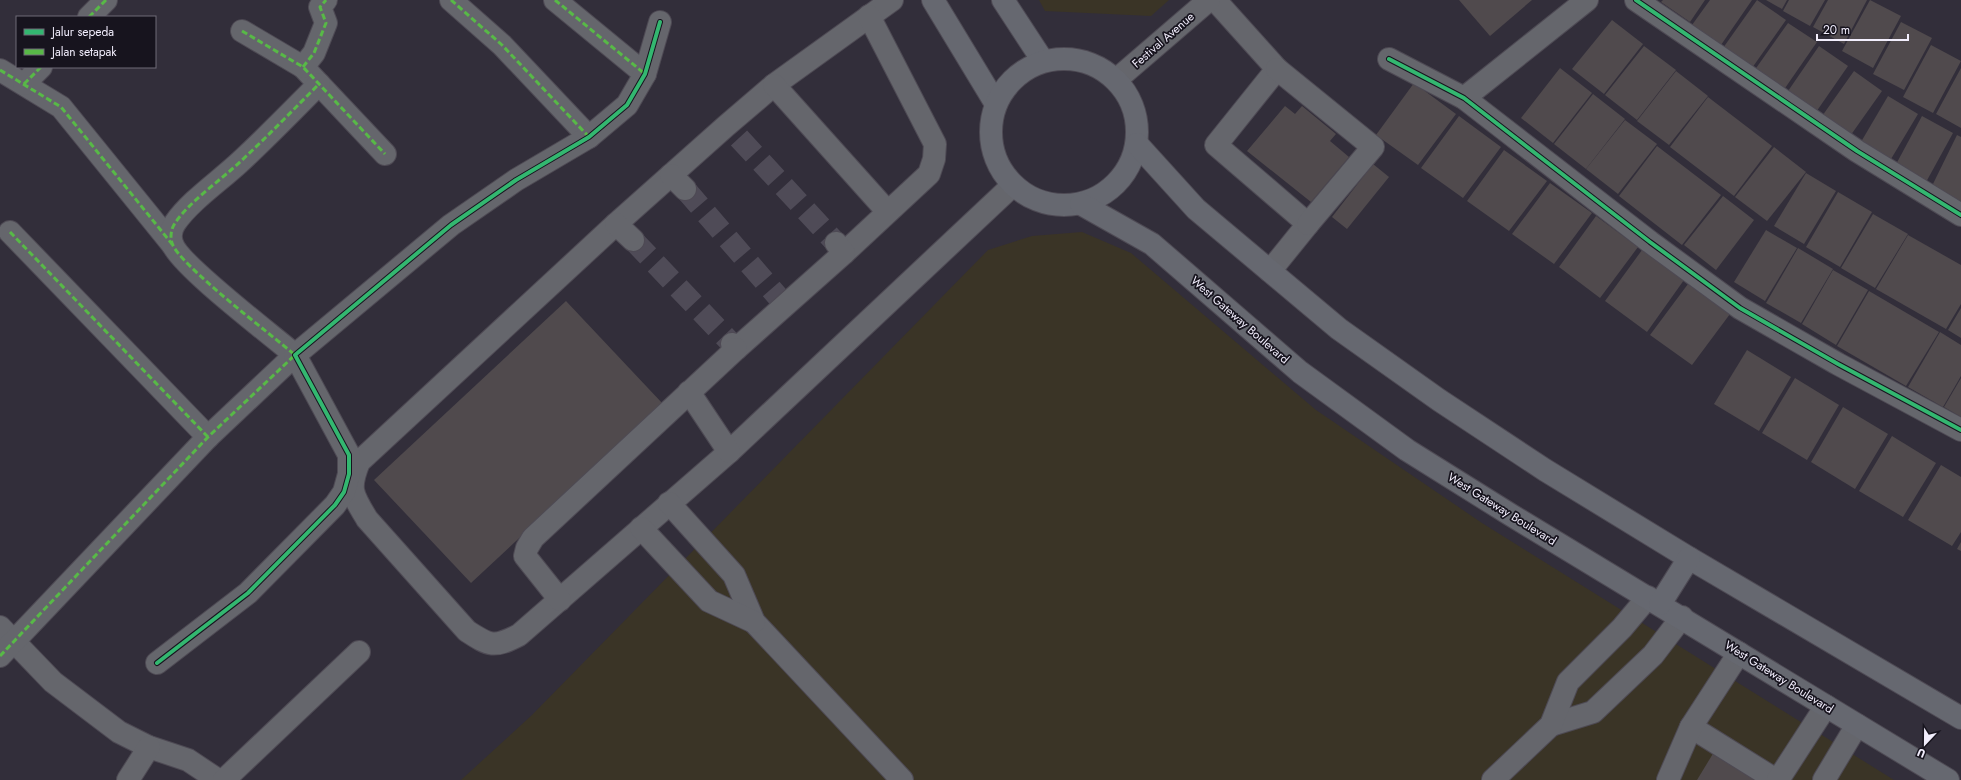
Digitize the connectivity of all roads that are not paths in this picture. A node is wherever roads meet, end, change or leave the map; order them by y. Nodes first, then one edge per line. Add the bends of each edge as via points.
1 (106, 0) edge
2 (326, 0) edge
3 (451, 0) edge
4 (555, 0) edge
5 (892, 0) edge
6 (933, 0) edge
7 (1003, 0) edge
8 (1209, 0) edge
9 (1215, 0) edge
10 (1587, 0) edge
11 (1636, 0) edge
12 (90, 16) edge
13 (870, 16) junction
14 (660, 22) dead end
15 (242, 31) dead end
16 (1389, 59) dead end
17 (1043, 61) junction
18 (303, 67) junction
19 (40, 68) edge
20 (1277, 69) junction
21 (0, 70) edge
22 (645, 74) junction
23 (1116, 80) junction
24 (24, 84) junction
25 (319, 84) junction
26 (774, 85) junction
27 (1464, 98) junction
28 (996, 104) junction
29 (589, 137) junction
30 (1137, 144) junction
31 (386, 154) dead end
32 (1013, 185) junction
33 (1081, 204) junction
34 (887, 211) junction
35 (1961, 215) edge
36 (616, 224) junction
37 (1308, 224) junction
38 (10, 232) dead end
39 (633, 240) tunnel mouth
40 (172, 244) junction
41 (1270, 271) junction
42 (295, 355) junction
43 (689, 392) junction
44 (1961, 430) edge
45 (208, 437) junction
46 (729, 452) junction
47 (669, 503) junction
48 (641, 528) junction
49 (1689, 558) junction
50 (560, 600) junction
51 (1654, 600) junction
52 (1682, 617) junction
53 (754, 622) junction
54 (4, 642) edge
55 (359, 652) dead end
56 (1739, 653) junction
57 (157, 663) dead end
58 (1826, 706) junction
59 (1961, 718) edge
60 (1551, 725) junction
61 (1857, 725) junction
62 (1691, 727) junction
63 (150, 748) junction
64 (128, 780) edge
65 (218, 780) edge
66 (224, 780) edge
67 (902, 780) edge
68 (1493, 780) edge
69 (1668, 780) edge
70 (1777, 780) edge
71 (1824, 780) edge
72 (1946, 780) edge

1 - 12 street
2 - 18 street via 320,7 326,23 314,53
3 - 29 street via 502,45
4 - 22 street
5 - 13 street
6 - 28 main road
7 - 17 main road
8 - 23 street, Festival Avenue
9 - 20 street
10 - 27 street
11 - 35 street via 1856,151
13 - 26 street
13 - 34 street via 936,144 929,174
14 - 22 street
15 - 18 street
16 - 27 street
17 - 23 main road via 1082,61 1100,68
17 - 28 main road via 1014,77
18 - 25 street
19 - 24 street
20 - 37 street via 1216,145
20 - 37 street via 1373,147
21 - 24 street
22 - 29 street via 627,105
23 - 30 main road via 1129,99 1134,113
24 - 40 street via 61,107 70,116
25 - 31 street
25 - 40 street via 174,224
26 - 34 street
26 - 36 street via 732,132 678,182
27 - 44 street via 1740,308
28 - 32 main road via 990,125 992,147 999,168
29 - 42 street via 516,180 451,225
30 - 33 main road via 1130,165 1118,182 1101,196
30 - 41 main road via 1196,209
32 - 33 main road via 1028,196 1045,203
32 - 46 street
33 - 51 main road, West Gateway Boulevard via 1152,244 1300,372 1407,450 1511,516
34 - 43 street via 840,248 734,346
36 - 39 street
36 - 50 street via 359,462 352,487 355,499 367,518 467,631 485,642 502,644 519,636
37 - 41 street
38 - 45 street
40 - 42 street via 179,255 202,277
41 - 49 main road via 1339,330 1439,400 1545,470
42 - 45 street
42 - 57 street via 349,454 350,474 344,492 335,505 248,592
43 - 46 street
43 - 50 street via 532,538 525,556
45 - 54 street
46 - 47 street
47 - 48 street
47 - 53 street via 734,575
48 - 50 street
48 - 53 street via 709,601
49 - 51 main road
49 - 59 main road
51 - 52 main road, West Gateway Boulevard
51 - 60 street via 1568,682
52 - 56 main road, West Gateway Boulevard
52 - 60 street via 1653,655 1593,712
53 - 67 street
54 - 63 street via 97,717
55 - 66 street
56 - 58 main road, West Gateway Boulevard
56 - 62 street
58 - 61 main road, West Gateway Boulevard
58 - 70 street
60 - 68 street
61 - 71 street
61 - 72 main road, West Gateway Boulevard
62 - 69 street
62 - 70 street
63 - 64 street
63 - 65 street via 188,760

